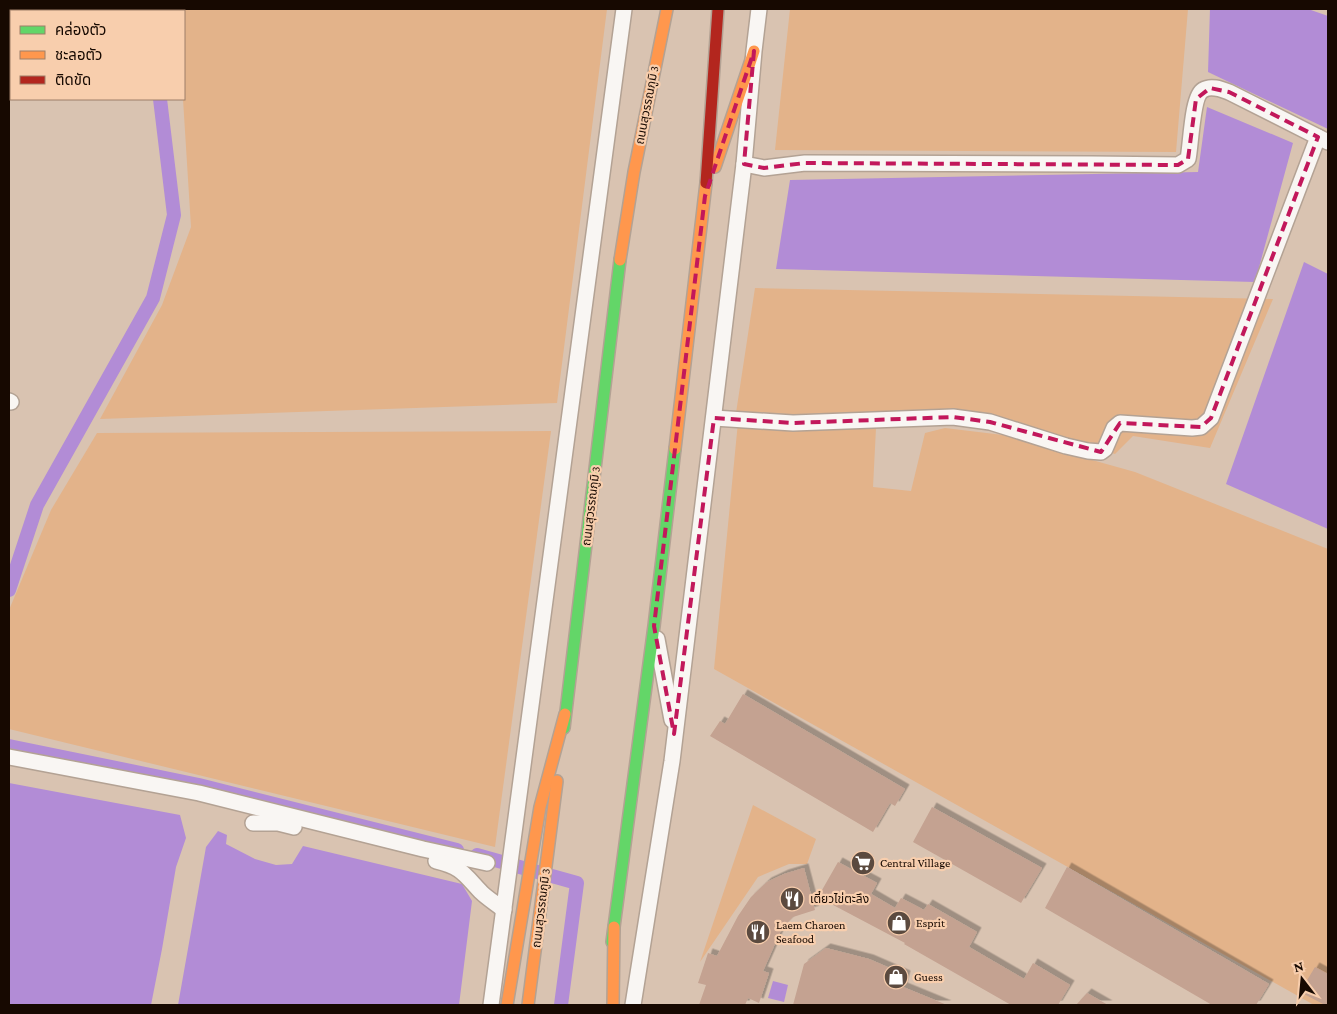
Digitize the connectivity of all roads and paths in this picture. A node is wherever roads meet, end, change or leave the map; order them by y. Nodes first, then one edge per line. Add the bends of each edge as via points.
1 (624, 9) edge
2 (667, 9) edge
3 (718, 9) edge
4 (760, 9) edge
5 (754, 51) junction
6 (1323, 140) edge
7 (744, 164) junction
8 (705, 196) junction
9 (714, 418) junction
10 (654, 626) junction
11 (565, 714) junction
12 (674, 734) junction
13 (9, 758) edge
14 (253, 824) dead end
15 (487, 863) dead end
16 (504, 910) junction
17 (614, 927) junction
18 (491, 1005) edge
19 (507, 1005) edge
20 (528, 1005) edge
21 (604, 1005) edge
22 (613, 1005) edge
23 (633, 1005) edge

1 - 16 street
2 - 11 main road, ถนนสุวรรณภูมิ 3 via 623,238
3 - 8 main road
4 - 5 street
5 - 7 street
5 - 8 main road
6 - 7 street via 1229,92 1210,88 1196,98 1188,159 1178,166 805,164 764,168
6 - 9 street via 1211,418 1201,426 1120,424 1114,428 1101,452 1066,446 990,422 953,417 793,423
7 - 9 street
8 - 10 main road
9 - 12 street
10 - 12 street
10 - 17 main road
11 - 19 main road via 540,807
11 - 20 main road, ถนนสุวรรณภูมิ 3
12 - 23 street
13 - 15 street via 199,793
14 - 16 street via 278,823 449,864 464,872 482,893
16 - 18 street
17 - 21 main road
17 - 22 main road

